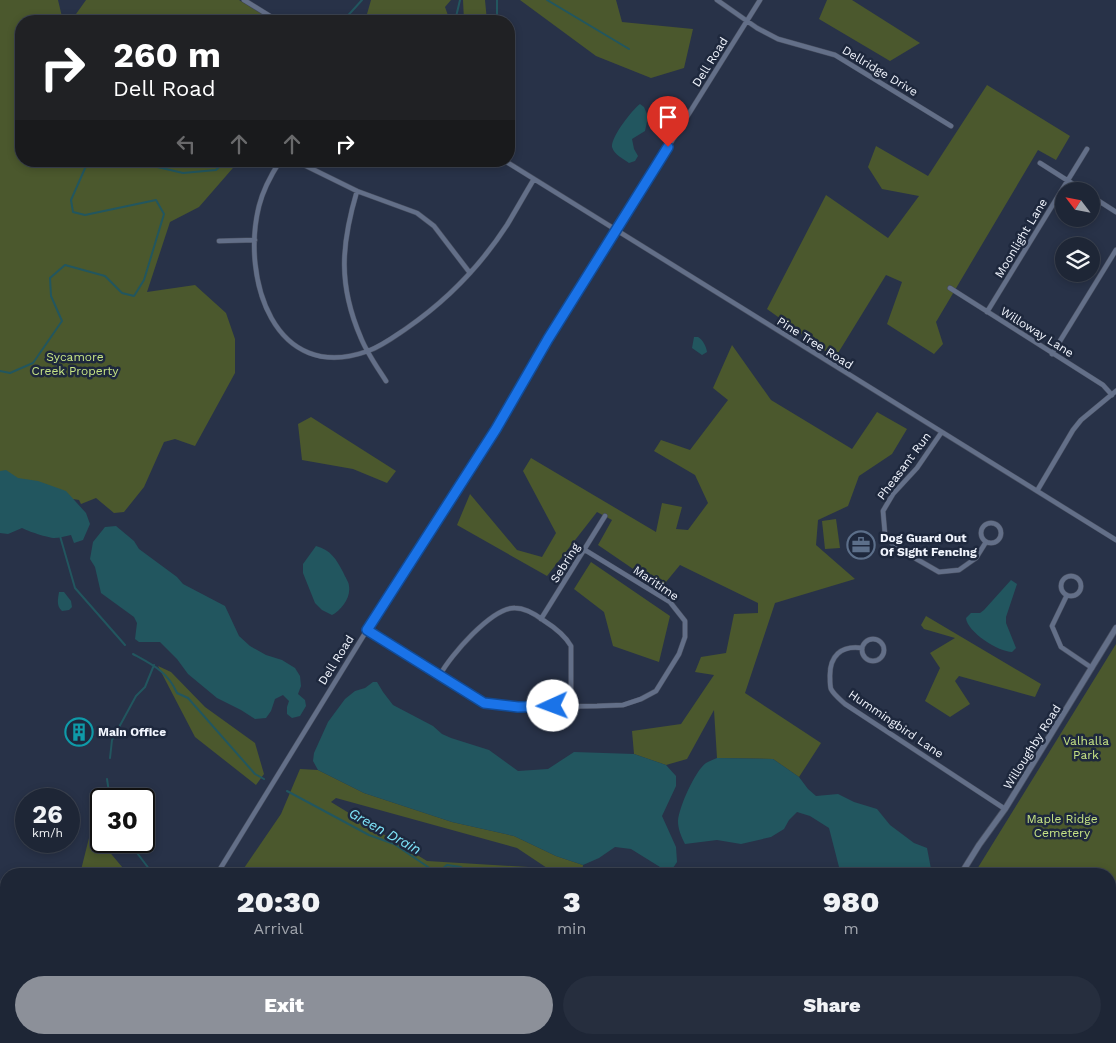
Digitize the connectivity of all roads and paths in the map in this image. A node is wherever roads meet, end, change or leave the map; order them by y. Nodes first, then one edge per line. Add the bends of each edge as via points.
1 (244, 0) edge
2 (717, 0) edge
3 (760, 0) edge
4 (268, 15) edge
5 (747, 21) junction
6 (951, 126) dead end
7 (1087, 149) dead end
8 (1040, 163) dead end
9 (276, 167) edge
10 (308, 167) edge
11 (515, 167) edge
12 (534, 179) junction
13 (1067, 181) junction
14 (357, 191) junction
15 (1100, 202) edge
16 (1116, 212) edge
17 (616, 231) junction
18 (255, 240) junction
19 (219, 241) dead end
20 (1116, 250) edge
21 (470, 273) junction
22 (950, 288) dead end
23 (987, 312) junction
24 (368, 351) junction
25 (1052, 354) junction
26 (386, 381) dead end
27 (1116, 391) edge
28 (1112, 395) junction
29 (942, 433) junction
30 (1037, 490) junction
31 (605, 516) dead end
32 (1116, 540) edge
33 (986, 542) junction
34 (585, 550) junction
35 (1067, 595) junction
36 (541, 619) junction
37 (1116, 628) edge
38 (367, 630) junction
39 (862, 648) junction
40 (1092, 668) junction
41 (440, 675) junction
42 (571, 705) junction
43 (1005, 809) junction
44 (221, 868) edge
45 (965, 868) edge

1 - 4 street
2 - 5 street, Dellridge Drive
3 - 5 street, Dell Road
5 - 6 street, Dellridge Drive via 778,39 835,55
5 - 17 street, Dell Road
7 - 13 street, Moonlight Lane
8 - 13 street
9 - 18 street via 259,205
10 - 14 street
11 - 12 street, Pine Tree Road
12 - 17 street, Pine Tree Road
12 - 21 street via 502,231
13 - 23 street, Moonlight Lane
14 - 21 street via 405,208 425,219
14 - 24 street via 344,247 344,280
15 - 16 street
17 - 29 street, Pine Tree Road
17 - 38 street, Dell Road via 496,429
18 - 19 street
18 - 24 street via 257,277 266,309 276,328 297,347 322,356
20 - 25 street
21 - 24 street via 416,322
22 - 23 street, Willoway Lane
23 - 25 street, Willoway Lane
24 - 26 street
25 - 28 street, Willoway Lane via 1103,385
27 - 28 street
28 - 30 street via 1073,430
29 - 30 street, Pine Tree Road
29 - 33 street, Pheasant Run via 883,511 885,534 894,546 938,572 959,570 976,558
30 - 32 street, Pine Tree Road
31 - 34 street, Sebring
33 - 33 street, Pheasant Run via 981,537 981,528 986,524 996,524 1000,536 996,542
34 - 36 street, Sebring
34 - 42 street, Maritime via 670,602 685,621 685,637 679,654 656,691 623,705
35 - 35 street via 1061,583 1068,576 1074,576 1080,580 1081,589 1074,596
35 - 40 street via 1052,626 1061,647
36 - 41 street via 528,610 514,607 499,612 460,646
36 - 42 street via 560,632 571,646
37 - 40 street, Willoughby Road
38 - 41 street, Maritime
38 - 44 street, Dell Road
39 - 39 street, Hummingbird Lane via 868,660 876,660 883,653 883,646 876,639 869,640
39 - 43 street, Hummingbird Lane via 841,650 832,660 831,689 845,704
40 - 43 street, Willoughby Road
41 - 42 street, Maritime via 484,703 518,707
43 - 45 street, Willoughby Road

